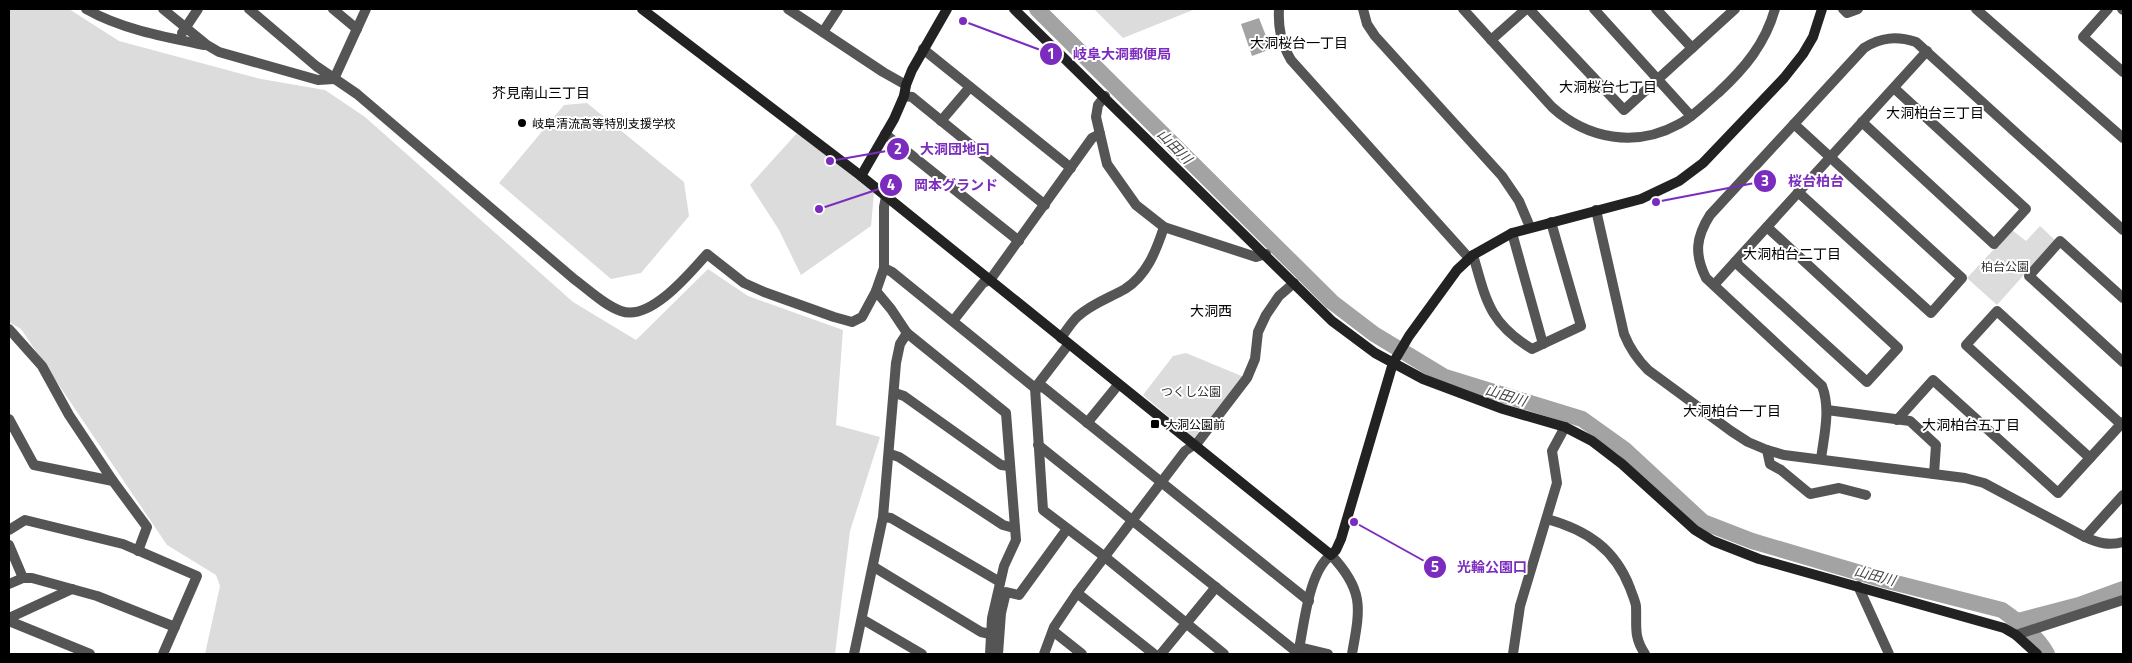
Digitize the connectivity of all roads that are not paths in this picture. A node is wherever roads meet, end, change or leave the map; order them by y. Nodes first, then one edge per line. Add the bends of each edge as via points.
1 (86, 9) edge
2 (163, 9) edge
3 (198, 9) edge
4 (249, 9) edge
5 (333, 9) edge
6 (366, 9) edge
7 (788, 9) edge
8 (838, 9) edge
9 (947, 9) edge
10 (1014, 9) edge
11 (1279, 9) edge
12 (1363, 9) edge
13 (1463, 9) edge
14 (1527, 9) edge
15 (1594, 9) edge
16 (1656, 9) edge
17 (1775, 9) edge
18 (1822, 9) edge
19 (1843, 9) edge
20 (1858, 9) edge
21 (1976, 9) edge
22 (2108, 9) edge
23 (648, 11) edge
24 (1728, 11) edge
25 (185, 28) junction
26 (357, 29) junction
27 (823, 32) junction
28 (177, 40) junction
29 (1491, 40) junction
30 (207, 45) junction
31 (1692, 48) junction
32 (923, 49) junction
33 (1927, 51) junction
34 (2123, 72) edge
35 (334, 79) junction
36 (1658, 79) junction
37 (906, 85) junction
38 (970, 87) junction
39 (1894, 88) junction
40 (904, 96) junction
41 (1105, 96) junction
42 (1691, 116) junction
43 (941, 121) junction
44 (1862, 122) junction
45 (1794, 124) junction
46 (885, 134) junction
47 (1100, 134) junction
48 (2123, 138) edge
49 (1830, 157) junction
50 (1071, 168) junction
51 (861, 176) junction
52 (1798, 192) junction
53 (886, 197) junction
54 (1045, 205) junction
55 (1596, 210) junction
56 (1551, 222) junction
57 (1164, 227) junction
58 (1530, 227) junction
59 (1767, 227) junction
60 (2123, 230) edge
61 (1512, 233) junction
62 (1019, 241) junction
63 (1266, 254) junction
64 (1471, 256) junction
65 (1735, 262) junction
66 (884, 268) junction
67 (990, 280) junction
68 (1294, 283) junction
69 (1714, 285) junction
70 (876, 291) junction
71 (2123, 298) edge
72 (953, 321) junction
73 (9, 328) edge
74 (907, 333) junction
75 (1065, 342) junction
76 (1543, 344) junction
77 (1395, 358) junction
78 (2123, 362) edge
79 (1118, 385) junction
80 (1034, 388) junction
81 (895, 393) junction
82 (1827, 410) junction
83 (1897, 420) junction
84 (10, 422) edge
85 (1088, 423) junction
86 (2123, 424) edge
87 (1565, 427) junction
88 (1038, 445) junction
89 (1193, 445) junction
90 (1767, 450) junction
91 (890, 454) junction
92 (2090, 458) junction
93 (1821, 459) junction
94 (1009, 466) junction
95 (1934, 474) junction
96 (113, 481) junction
97 (1161, 482) junction
98 (1866, 495) dead end
99 (2123, 495) edge
100 (883, 517) junction
101 (1132, 519) junction
102 (1547, 519) junction
103 (1014, 528) junction
104 (1067, 529) junction
105 (9, 530) edge
106 (2085, 538) junction
107 (2123, 542) edge
108 (9, 546) edge
109 (138, 551) junction
110 (1331, 555) junction
111 (1105, 557) junction
112 (874, 567) junction
113 (23, 578) junction
114 (1000, 582) junction
115 (9, 584) edge
116 (1858, 586) junction
117 (1216, 587) junction
118 (72, 588) junction
119 (1077, 593) junction
120 (2123, 600) edge
121 (1309, 601) junction
122 (9, 619) edge
123 (862, 619) junction
124 (1186, 623) junction
125 (175, 627) junction
126 (1053, 631) junction
127 (990, 634) junction
128 (2019, 634) junction
129 (1298, 652) edge
130 (90, 654) edge
131 (163, 654) edge
132 (854, 654) edge
133 (922, 654) edge
134 (990, 654) edge
135 (998, 654) edge
136 (1044, 654) edge
137 (1082, 654) edge
138 (1154, 654) edge
139 (1161, 654) edge
140 (1224, 654) edge
141 (1328, 654) edge
142 (1353, 654) edge
143 (1513, 654) edge
144 (1645, 654) edge
145 (1889, 654) edge
146 (2038, 654) edge

1 - 28 street via 112,22
2 - 25 street
3 - 25 street
4 - 35 street
5 - 26 street
6 - 26 street
7 - 27 street
8 - 27 street
9 - 32 street
10 - 41 street
11 - 64 street via 1278,25 1284,47 1296,67
12 - 58 street via 1375,36 1512,188
13 - 29 street
14 - 29 street
14 - 36 street via 1624,110
15 - 36 street
16 - 31 street
17 - 42 street via 1764,39 1752,58
18 - 55 street via 1813,37 1803,54 1704,163 1660,191
19 - 20 street via 1847,13
21 - 48 street
22 - 34 street via 2083,37
23 - 51 street
24 - 31 street
25 - 28 street
25 - 30 street
26 - 35 street
27 - 37 street
28 - 30 street
29 - 42 street via 1552,107 1565,119 1590,132 1640,138 1680,124
30 - 35 street via 219,52 318,80
31 - 36 street
32 - 37 street
32 - 38 street
33 - 39 street
33 - 45 street via 1916,42 1903,38 1886,38 1872,43
33 - 60 street
35 - 70 street via 357,94 605,303 623,312 644,310 659,302 707,254 744,282 764,292 852,322 862,317
36 - 42 street
37 - 40 street
38 - 43 street
38 - 50 street
39 - 44 street
39 - 44 street via 2026,209 1994,244
40 - 43 street via 912,97
40 - 46 street
41 - 47 street via 1098,105 1096,117
41 - 63 street
43 - 54 street
44 - 49 street
45 - 49 street
45 - 69 street via 1710,215 1701,229 1698,255 1706,278
46 - 51 street
46 - 62 street
47 - 50 street via 1092,138
47 - 57 street via 1107,164 1136,205
49 - 52 street
49 - 52 street via 1962,278 1931,313
50 - 54 street
51 - 53 street
52 - 59 street
53 - 66 street
53 - 67 street
54 - 62 street
55 - 56 street
55 - 90 street via 1624,334 1637,360 1731,431
56 - 58 street
56 - 76 street via 1581,326
57 - 63 street via 1256,257
57 - 75 street via 1155,255 1144,272 1126,288 1099,301 1077,317
58 - 61 street
59 - 65 street
59 - 65 street via 1898,348 1867,382
61 - 64 street
61 - 76 street
62 - 67 street
63 - 68 street
64 - 76 street via 1488,306 1502,327 1532,349
64 - 77 street via 1447,282
65 - 69 street
66 - 70 street
66 - 72 street
67 - 72 street via 983,282
67 - 75 street
68 - 77 street via 1332,321 1375,353
68 - 89 street via 1279,296 1266,315 1258,332 1255,359 1248,378
69 - 82 street via 1814,377 1826,396
70 - 74 street
71 - 78 street via 2060,241 2029,276
72 - 80 street
73 - 96 street via 42,366 69,415
74 - 81 street via 900,344 896,363
74 - 94 street via 1006,413
75 - 79 street
75 - 80 street
77 - 87 street via 1424,379 1457,393
77 - 110 street via 1341,539
79 - 85 street
79 - 89 street
80 - 85 street via 1043,388
80 - 88 street
81 - 91 street
81 - 94 street via 904,396 1001,465
82 - 83 street
82 - 93 street
83 - 92 street via 1933,380 2058,494
83 - 95 street via 1910,422 1936,445
84 - 96 street via 34,465
85 - 97 street
86 - 92 street
86 - 92 street via 1997,311 1966,345
87 - 102 street via 1552,451 1557,483
87 - 116 street via 1592,441 1622,464 1695,530 1713,541 1759,558
88 - 101 street
88 - 104 street via 1043,510
89 - 97 street
89 - 110 street
90 - 93 street
90 - 98 street via 1770,464 1810,494 1839,488
91 - 100 street
91 - 103 street via 898,456 1003,525
93 - 95 street
94 - 103 street
95 - 106 street via 1965,478 1998,489
96 - 109 street via 147,527
97 - 101 street
97 - 121 street
99 - 106 street
100 - 112 street
100 - 114 street via 891,518
101 - 111 street
101 - 117 street
102 - 143 street via 1520,606
102 - 144 street via 1589,536 1616,559 1636,605 1635,632
103 - 114 street via 1016,540
104 - 111 street
104 - 135 street via 1019,595 1006,592
105 - 109 street via 25,520 123,544
106 - 107 street via 2098,543
108 - 113 street
109 - 125 street via 197,576
110 - 121 street via 1324,560 1316,576
110 - 142 street via 1354,587 1359,606
111 - 119 street
111 - 124 street
112 - 123 street
112 - 127 street via 981,632
113 - 115 street
113 - 118 street
114 - 127 street
116 - 128 street
116 - 145 street
117 - 124 street
117 - 129 street
118 - 122 street
118 - 125 street
119 - 126 street
119 - 138 street
120 - 128 street
121 - 129 street
122 - 130 street
123 - 132 street
123 - 133 street
124 - 139 street
124 - 140 street
125 - 131 street
126 - 136 street
126 - 137 street
127 - 134 street
128 - 146 street
129 - 141 street

